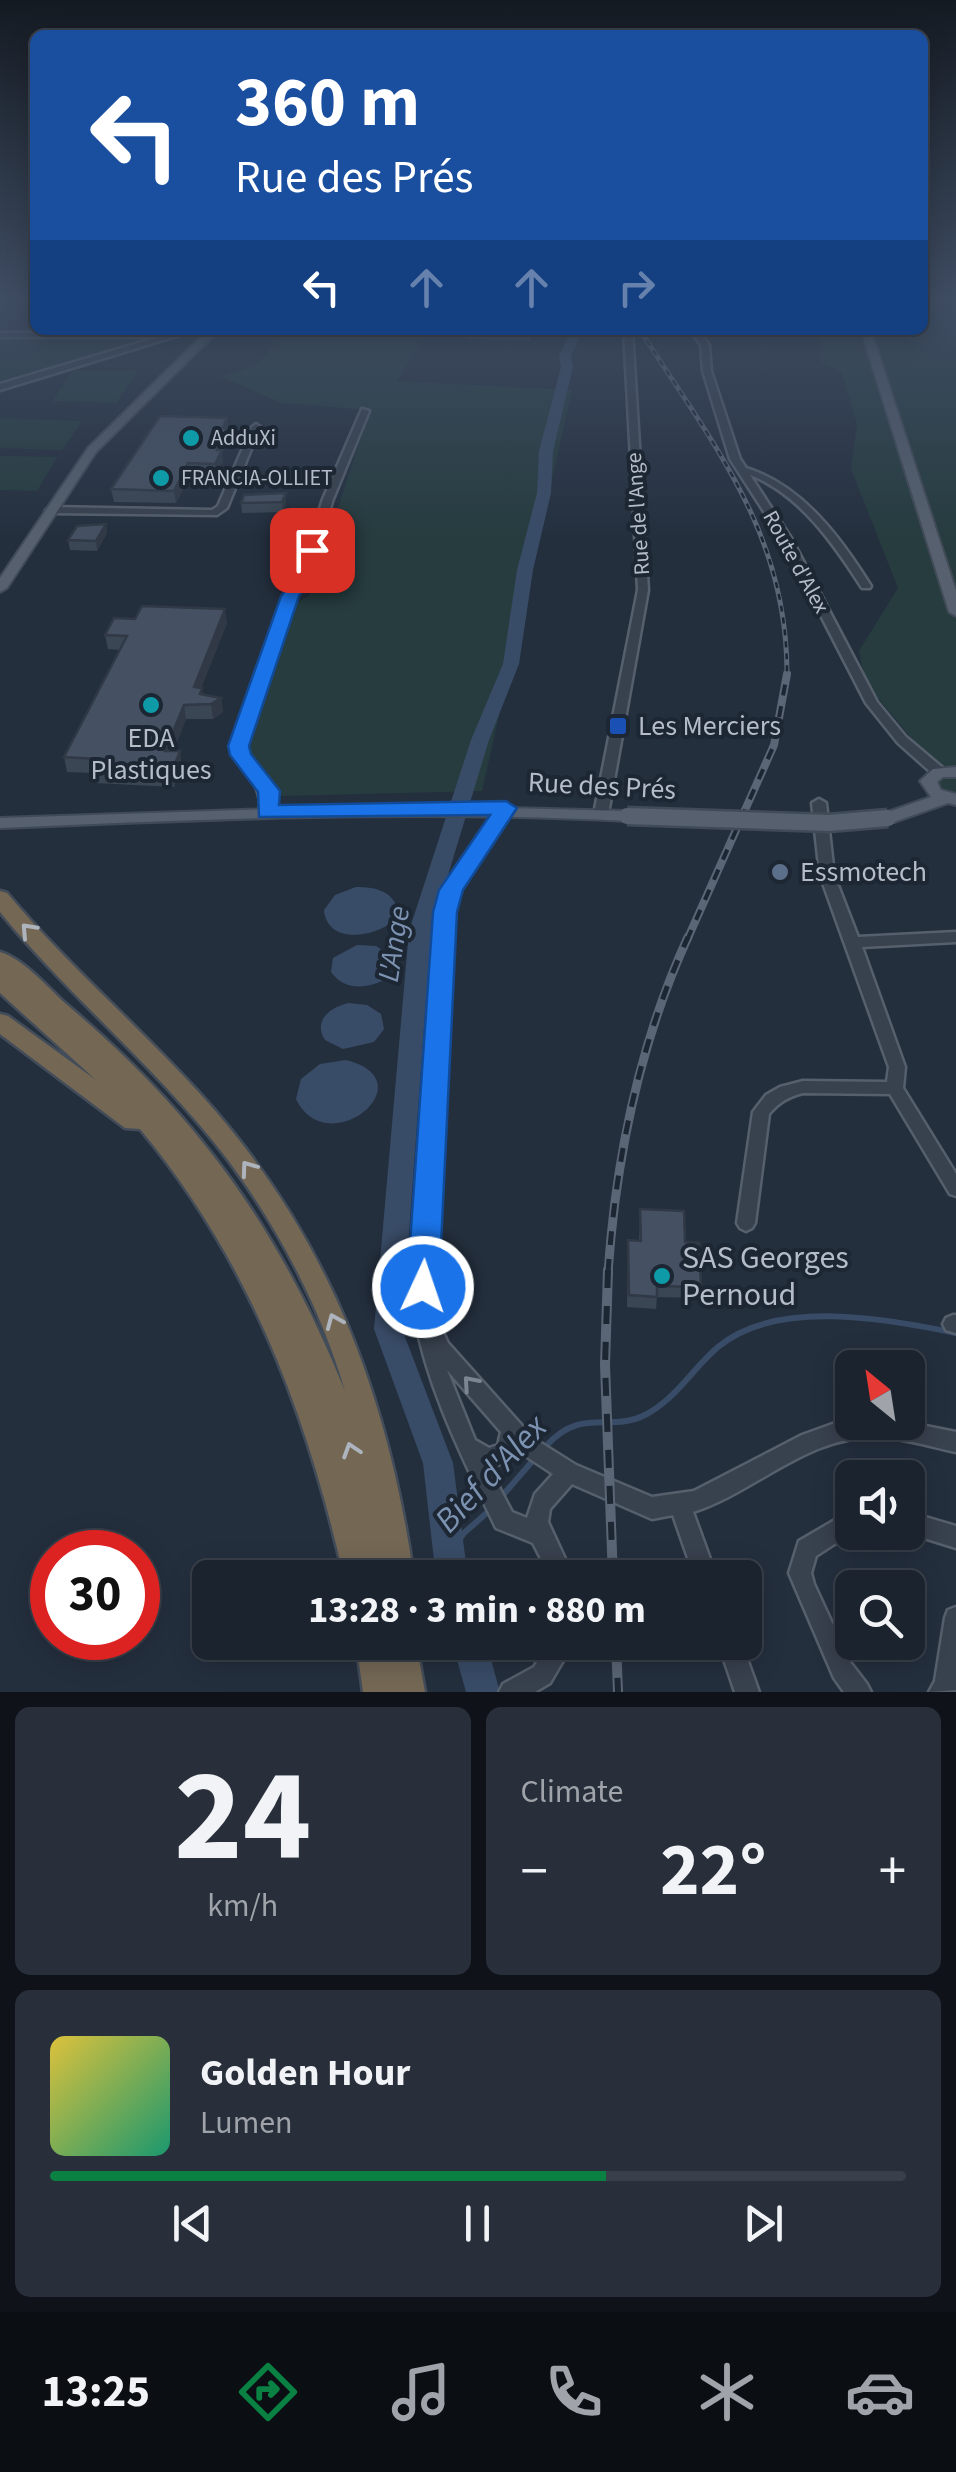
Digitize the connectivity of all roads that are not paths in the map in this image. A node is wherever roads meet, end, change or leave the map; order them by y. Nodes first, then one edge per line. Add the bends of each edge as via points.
1 (162, 380) edge
2 (631, 380) edge
3 (710, 380) edge
4 (882, 380) edge
5 (365, 411) dead end
6 (256, 427) dead end
7 (742, 470) junction
8 (51, 510) junction
9 (866, 586) dead end
10 (0, 588) edge
11 (956, 612) edge
12 (948, 772) edge
13 (944, 796) edge
14 (819, 803) dead end
15 (506, 808) junction
16 (267, 812) junction
17 (601, 814) junction
18 (0, 823) edge
19 (0, 898) edge
20 (956, 937) edge
21 (852, 942) junction
22 (0, 960) edge
23 (0, 981) edge
24 (0, 1022) edge
25 (895, 1088) junction
26 (181, 1160) junction
27 (956, 1189) edge
28 (746, 1222) dead end
29 (424, 1314) junction
30 (519, 1438) junction
31 (956, 1442) edge
32 (469, 1446) junction
33 (560, 1466) junction
34 (680, 1505) junction
35 (925, 1528) edge
36 (835, 1531) edge
37 (539, 1534) junction
38 (956, 1537) edge
39 (355, 1560) edge
40 (381, 1560) edge
41 (395, 1560) edge
42 (553, 1560) edge
43 (700, 1560) edge
44 (956, 1618) edge
45 (375, 1660) edge
46 (404, 1660) edge
47 (552, 1660) edge
48 (735, 1660) edge
49 (380, 1692) edge
50 (408, 1692) edge
51 (512, 1692) edge
52 (747, 1692) edge
53 (858, 1692) edge
54 (941, 1692) edge

1 - 8 main road via 104,436
2 - 17 street, Rue de l'Ange via 643,590
3 - 7 street, Route d'Alex
4 - 11 main road
5 - 16 street via 302,580 290,596 239,746 269,791
6 - 8 street via 214,513
7 - 9 street via 760,473 832,534
7 - 12 street, Route d'Alex via 786,538 872,703 902,740
8 - 10 main road
12 - 13 main road via 928,781
13 - 17 main road, Rue des Prés, bridge via 894,816 829,823
14 - 21 street via 826,875
15 - 16 main road, Rue des Prés
15 - 17 main road, Rue des Prés
15 - 29 street via 451,890 445,912
16 - 18 main road, Rue des Prés
41 -> 19 highway via 360,1388 326,1301 285,1224 236,1150
20 - 21 street
21 - 25 street via 897,1067
40 -> 22 highway via 339,1411 286,1290 239,1208 144,1089
23 - 26 highway via 98,1068
24 - 26 highway
25 - 27 street
25 - 28 street via 795,1088 767,1100
26 - 39 highway via 234,1239 279,1325 332,1468
30 -> 29 street via 441,1349
29 - 32 street via 428,1343
30 - 32 street via 497,1457
30 - 33 street
31 - 34 street via 880,1428 838,1432
32 - 37 street via 504,1520
33 - 34 street via 637,1504
33 - 37 street via 536,1514
34 - 43 street
35 - 38 street
36 - 53 street via 807,1548 800,1573
37 - 42 street
44 - 54 street
45 - 49 highway
46 - 50 highway
47 - 51 street via 542,1675
48 - 52 street

